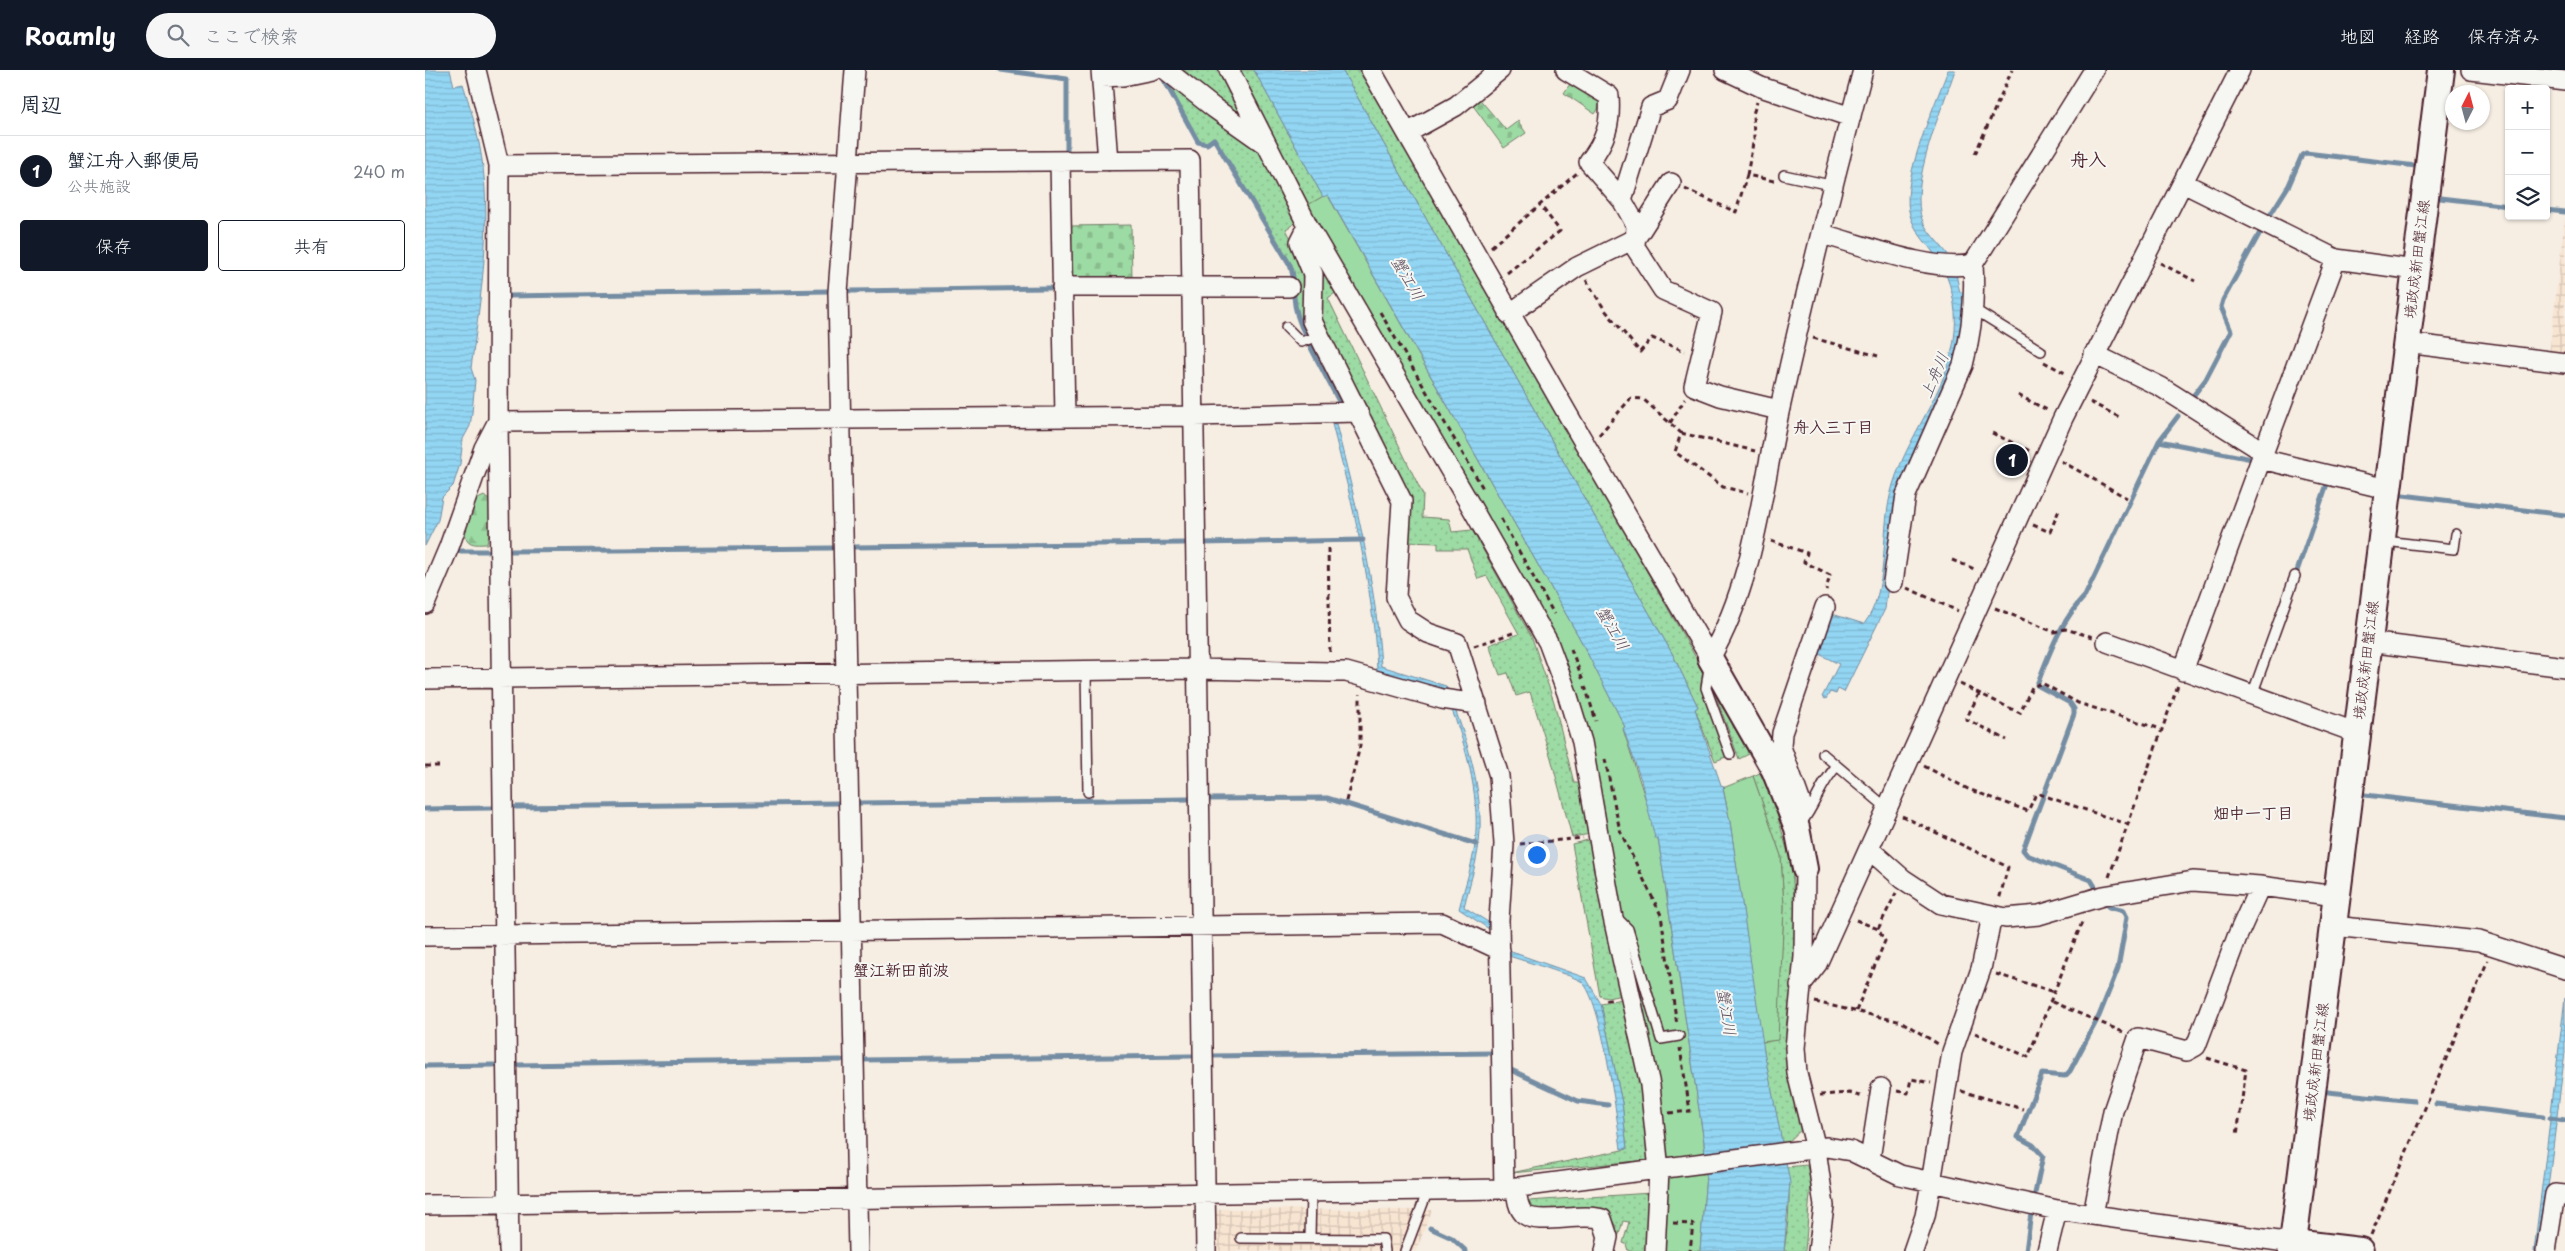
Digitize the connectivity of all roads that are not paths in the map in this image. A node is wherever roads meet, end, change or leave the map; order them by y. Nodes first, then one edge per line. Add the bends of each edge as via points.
1 (476, 70) edge
2 (855, 70) edge
3 (1152, 70) edge
4 (1166, 70) edge
5 (1229, 70) edge
6 (1371, 70) edge
7 (1499, 70) edge
8 (1566, 70) edge
9 (1680, 70) edge
10 (1725, 70) edge
11 (1863, 70) edge
12 (2094, 70) edge
13 (2240, 70) edge
14 (2441, 70) edge
15 (2471, 70) edge
16 (1101, 74) edge
17 (2565, 81) edge
18 (1851, 117) junction
19 (1407, 133) junction
20 (1268, 146) junction
21 (848, 161) junction
22 (1060, 161) junction
23 (1108, 161) junction
24 (499, 165) junction
25 (1784, 175) dead end
26 (1671, 183) road end
27 (2183, 183) junction
28 (1835, 186) junction
29 (1622, 200) junction
30 (1308, 226) junction
31 (1822, 234) junction
32 (1636, 238) junction
33 (2336, 259) junction
34 (1965, 266) junction
35 (2415, 270) junction
36 (1062, 287) junction
37 (1191, 287) junction
38 (1289, 287) dead end
39 (1972, 308) junction
40 (1509, 314) junction
41 (1286, 327) dead end
42 (1319, 336) junction
43 (2406, 343) junction
44 (2039, 354) road end
45 (2094, 354) junction
46 (2565, 363) edge
47 (1779, 410) junction
48 (1358, 412) junction
49 (1194, 416) junction
50 (1065, 417) junction
51 (841, 419) junction
52 (498, 422) junction
53 (2262, 455) junction
54 (2387, 489) junction
55 (2456, 534) dead end
56 (2381, 541) junction
57 (2295, 576) dead end
58 (1893, 582) road end
59 (425, 604) edge
60 (1825, 607) road end
61 (2107, 642) road end
62 (2368, 642) junction
63 (1710, 658) junction
64 (2565, 667) edge
65 (1196, 669) junction
66 (1087, 670) junction
67 (2183, 671) junction
68 (846, 674) junction
69 (503, 678) junction
70 (425, 679) edge
71 (2252, 696) junction
72 (1477, 704) junction
73 (2357, 733) junction
74 (1730, 754) dead end
75 (1823, 754) dead end
76 (1837, 766) junction
77 (1088, 792) dead end
78 (1888, 809) junction
79 (1797, 828) junction
80 (1870, 850) junction
81 (1805, 869) joint
82 (2260, 886) junction
83 (2336, 896) junction
84 (1612, 913) junction
85 (1993, 916) junction
86 (1200, 926) junction
87 (2333, 926) junction
88 (851, 931) junction
89 (506, 935) junction
90 (425, 936) edge
91 (1500, 950) junction
92 (2565, 969) edge
93 (1799, 992) junction
94 (1679, 1036) dead end
95 (1879, 1094) road end
96 (1810, 1149) junction
97 (1870, 1159) junction
98 (1662, 1169) junction
99 (1931, 1184) junction
100 (1510, 1188) junction
101 (1428, 1190) junction
102 (1311, 1192) junction
103 (1205, 1194) junction
104 (2565, 1195) edge
105 (857, 1199) junction
106 (509, 1203) junction
107 (425, 1205) edge
108 (2057, 1210) junction
109 (2093, 1215) junction
110 (1241, 1238) dead end
111 (1309, 1238) junction
112 (2364, 1246) edge
113 (2292, 1247) edge
114 (1611, 1249) edge
115 (509, 1251) edge
116 (858, 1251) edge
117 (1206, 1251) edge
118 (1385, 1251) edge
119 (1405, 1251) edge
120 (1655, 1251) edge
121 (1818, 1251) edge
122 (1913, 1251) edge
123 (2047, 1251) edge
124 (2546, 1251) edge

1 - 24 street
2 - 21 street
3 - 16 street via 1123,76
4 - 20 street
5 - 20 street
6 - 19 street
7 - 19 street via 1456,106
8 - 29 street via 1609,96 1611,116 1606,133 1589,162
9 - 29 street via 1668,100 1651,107
10 - 18 street
11 - 18 street
12 - 34 street
13 - 27 street
14 - 35 main road, 境政成新田蟹江線
15 - 17 street
16 - 23 street
18 - 28 street
19 - 40 street
20 - 30 street
21 - 22 street
21 - 24 street
21 - 51 street via 839,292
22 - 23 street
22 - 36 street
23 - 37 street via 1190,160
24 - 52 street
25 - 28 lane
26 - 32 street
27 - 33 street
27 - 45 street
28 - 31 street
29 - 32 street via 1636,225
30 - 42 street via 1300,242 1313,274 1312,321
30 - 84 street via 1547,642 1582,742
31 - 34 street via 1938,266
31 - 47 street
32 - 40 street via 1577,267
32 - 47 street via 1635,247 1663,290 1712,312 1694,386 1720,396
33 - 35 street
33 - 53 street
34 - 39 street via 1974,286
35 - 43 main road, 境政成新田蟹江線
36 - 37 street
36 - 50 street
37 - 38 street
37 - 49 street
39 - 44 lane
39 - 58 street via 1963,365 1906,495
40 - 63 street
41 - 42 lane via 1301,342
42 - 48 street
43 - 46 street
43 - 54 main road, 境政成新田蟹江線
45 - 53 street via 2161,387
45 - 78 street
47 - 63 street via 1757,536 1722,638
48 - 49 street
48 - 72 street via 1402,502 1396,597 1408,620 1428,633 1457,643
49 - 50 street
49 - 65 street
50 - 51 street
51 - 52 street
51 - 68 street
52 - 59 street via 484,448
52 - 69 street
53 - 54 street
53 - 67 street
54 - 56 main road, 境政成新田蟹江線
55 - 56 lane via 2454,549
56 - 62 main road, 境政成新田蟹江線
57 - 71 lane
60 - 79 street via 1782,733 1781,747 1801,803
61 - 67 street
62 - 64 street
62 - 73 main road, 境政成新田蟹江線
63 - 74 lane via 1706,688
63 - 79 street via 1774,770
65 - 66 street
65 - 72 street via 1330,672 1361,676
65 - 86 street
66 - 68 street
66 - 77 lane
67 - 71 street
68 - 69 street
68 - 88 street
69 - 70 street
69 - 89 street
71 - 73 street
72 - 91 street via 1499,776 1504,844
73 - 83 main road, 境政成新田蟹江線
75 - 76 lane
76 - 78 lane
76 - 79 lane via 1827,776 1812,810
78 - 80 street
79 - 81 street
80 - 85 street via 1903,879 1941,904
80 - 93 street via 1817,964
81 - 93 street via 1804,957
82 - 83 street
82 - 85 street via 2193,881 2096,898 2039,915
82 - 109 street via 2196,1046 2187,1051 2138,1038 2113,1111
83 - 87 main road, 境政成新田蟹江線
84 - 94 lane via 1628,929 1661,1039
84 - 98 street via 1650,1085
85 - 99 street via 1981,969 1952,1052
86 - 88 street
86 - 91 street via 1442,923
86 - 103 street
87 - 92 street via 2479,941
87 - 113 main road, 境政成新田蟹江線
88 - 89 street
88 - 105 street
89 - 90 street
89 - 106 street
91 - 100 street
93 - 96 street via 1795,1048
95 - 97 street
96 - 97 street via 1827,1147 1851,1151
96 - 98 street
96 - 121 street via 1824,1206
97 - 99 street via 1901,1175
98 - 100 street
98 - 120 street
99 - 108 street
99 - 122 street via 1925,1216
100 - 101 street
100 - 114 street via 1524,1214 1534,1219 1591,1216 1602,1219
101 - 102 street
101 - 119 lane
102 - 103 street
102 - 111 lane
103 - 105 street
103 - 117 street
104 - 124 street via 2555,1194
105 - 106 street
105 - 116 street
106 - 107 street
106 - 115 street
108 - 109 street
108 - 123 street
109 - 113 street
110 - 111 lane
111 - 118 lane via 1383,1239
112 - 113 main road

